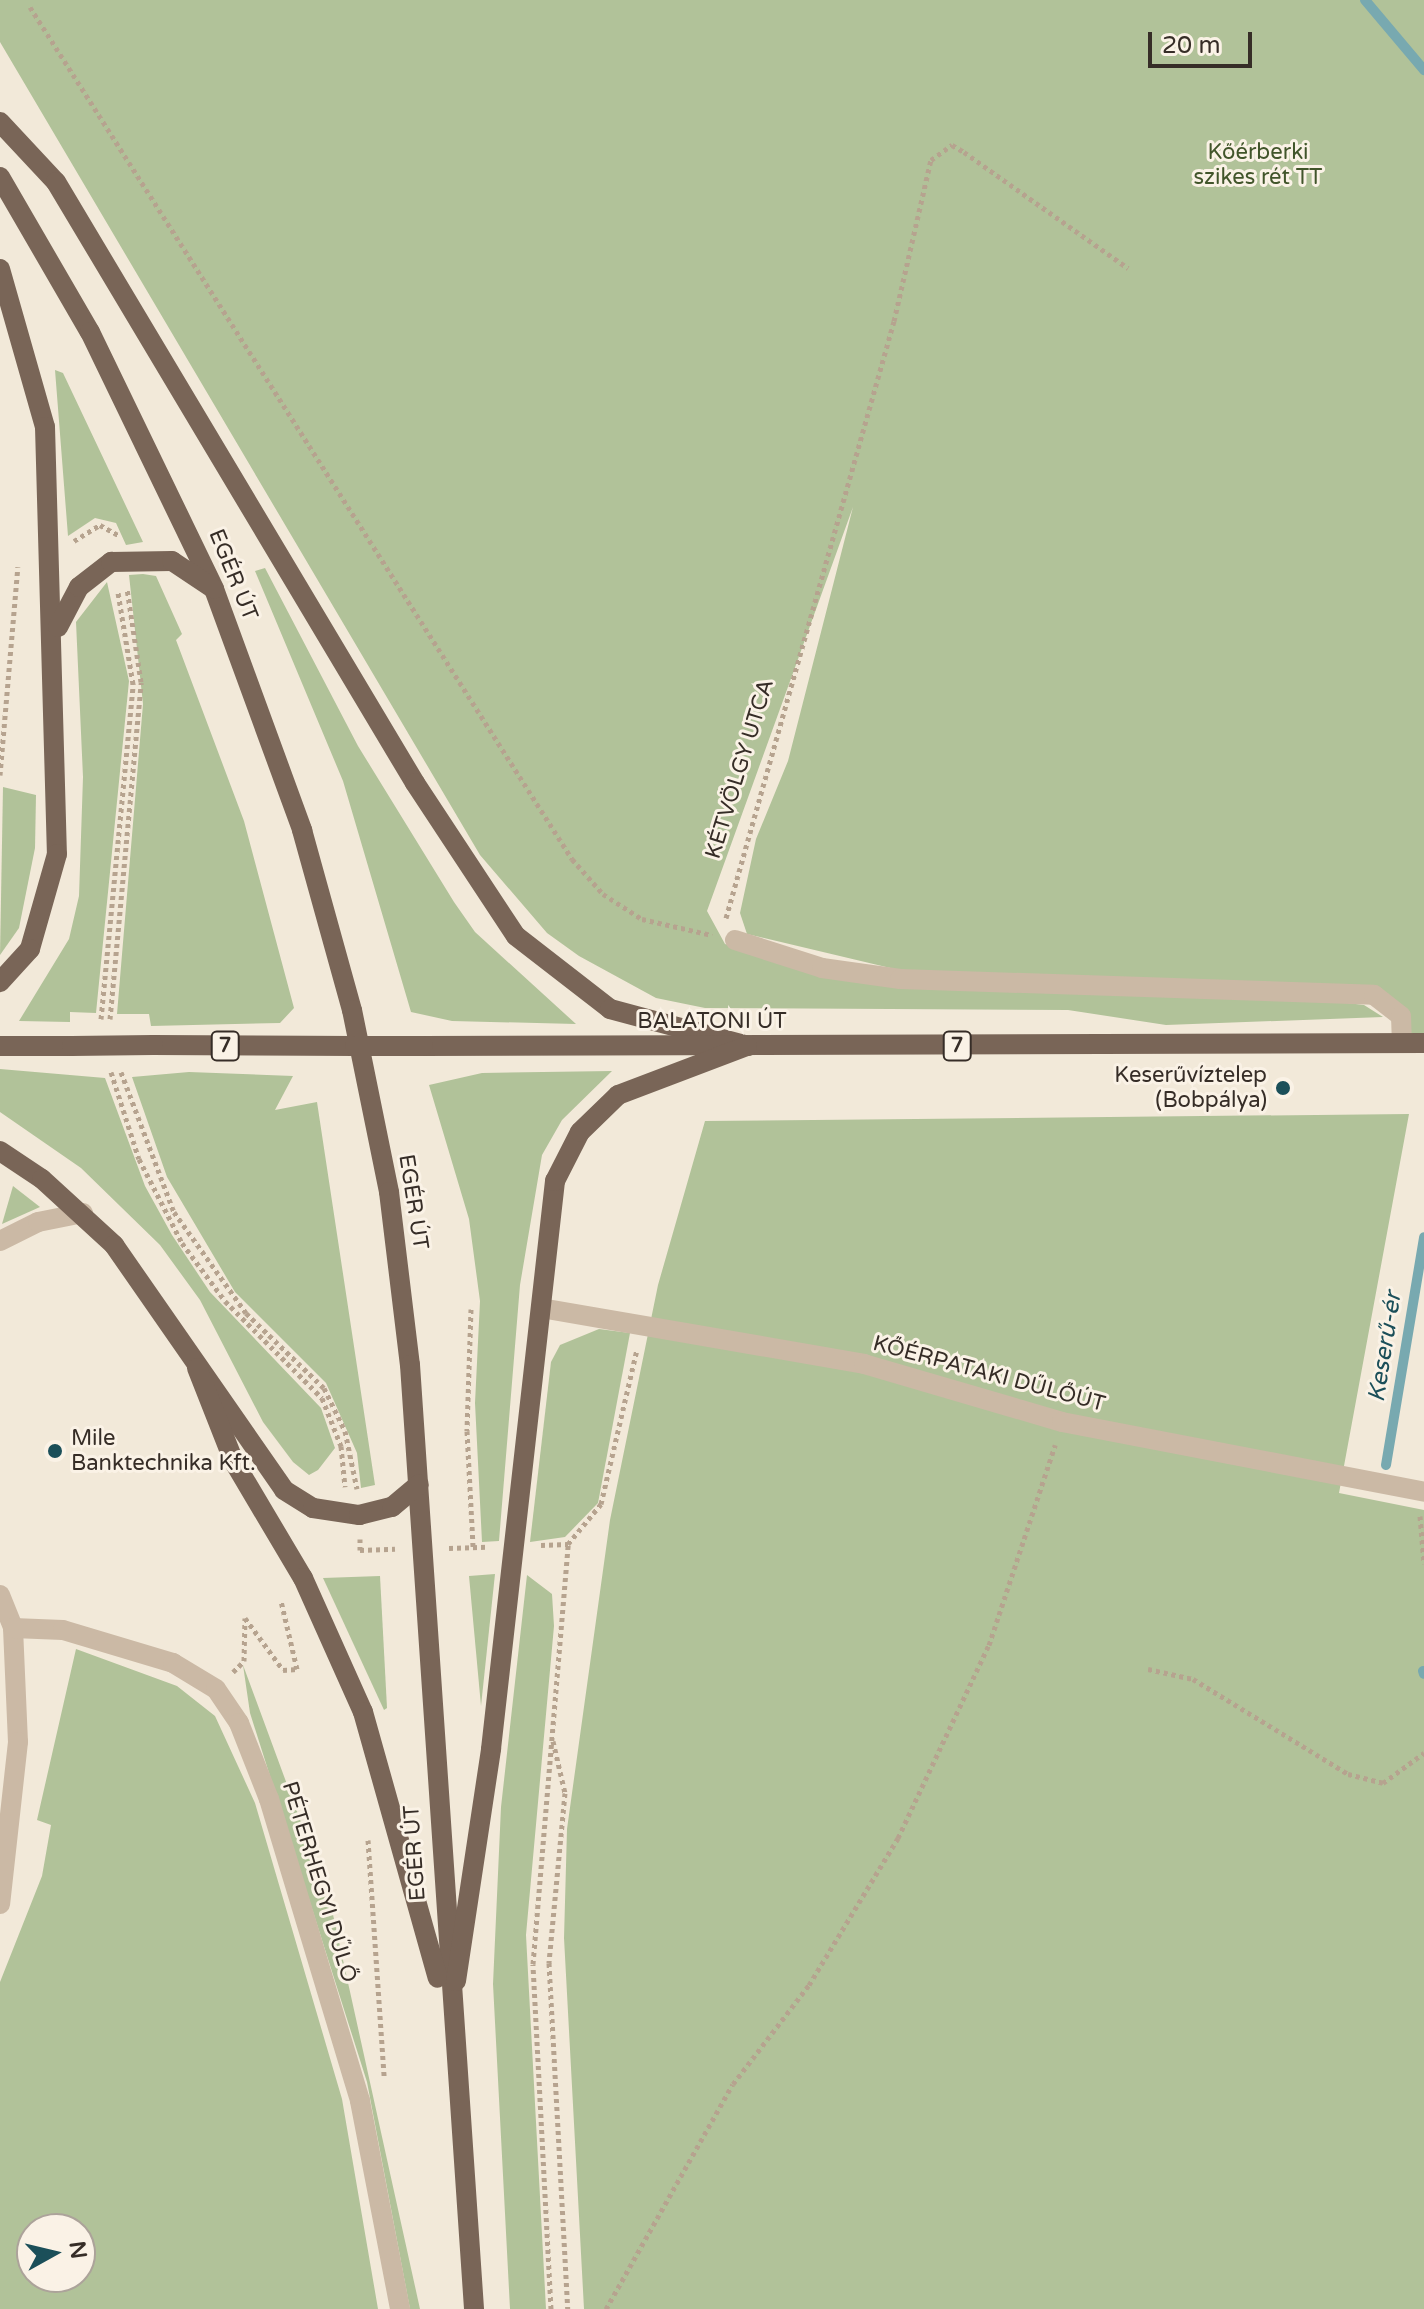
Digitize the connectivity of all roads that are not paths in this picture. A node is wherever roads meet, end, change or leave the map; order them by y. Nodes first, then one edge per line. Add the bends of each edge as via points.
1 (0, 122) edge
2 (0, 177) edge
3 (0, 269) edge
4 (214, 589) junction
5 (55, 635) junction
6 (735, 940) road end
7 (0, 982) edge
8 (1402, 1043) junction
9 (1424, 1043) edge
10 (0, 1046) edge
11 (748, 1046) junction
12 (0, 1151) edge
13 (83, 1213) junction
14 (0, 1241) edge
15 (541, 1308) junction
16 (197, 1368) junction
17 (419, 1484) junction
18 (1424, 1492) edge
19 (0, 1595) edge
20 (13, 1628) junction
21 (0, 1904) edge
22 (450, 2020) junction
23 (400, 2309) edge
24 (474, 2309) edge

1 - 11 main road via 56,182 415,783 516,936 610,1009
2 - 4 main road, EGÉR ÚT via 90,332
3 - 5 main road via 45,427
4 - 5 main road via 172,561 111,562 79,587
4 - 17 main road, EGÉR ÚT via 302,830 352,1010 402,1281
5 - 7 main road via 52,889 30,949
6 - 8 street via 822,968 900,979 1374,995 1401,1016
8 - 9 main road, BALATONI ÚT / 7
8 - 11 main road, BALATONI ÚT / 7
10 - 11 main road, BALATONI ÚT / 7, bridge
11 - 15 main road via 618,1095 580,1132 555,1181
12 - 13 main road
13 - 14 street via 38,1222
13 - 16 main road via 146,1287
15 - 18 street, KŐÉRPATAKI DŰLŐÚT via 644,1321 864,1364 1062,1422
15 - 22 main road via 491,1749
16 - 17 main road via 284,1490 313,1508 372,1515
16 - 22 main road via 234,1462 303,1578 363,1712
17 - 22 main road, EGÉR ÚT
19 - 20 street
20 - 21 street via 18,1742
20 - 23 street, PÉTERHEGYI DŰLŐ via 63,1630 173,1663 216,1689 253,1754 360,2101
22 - 24 main road, EGÉR ÚT

